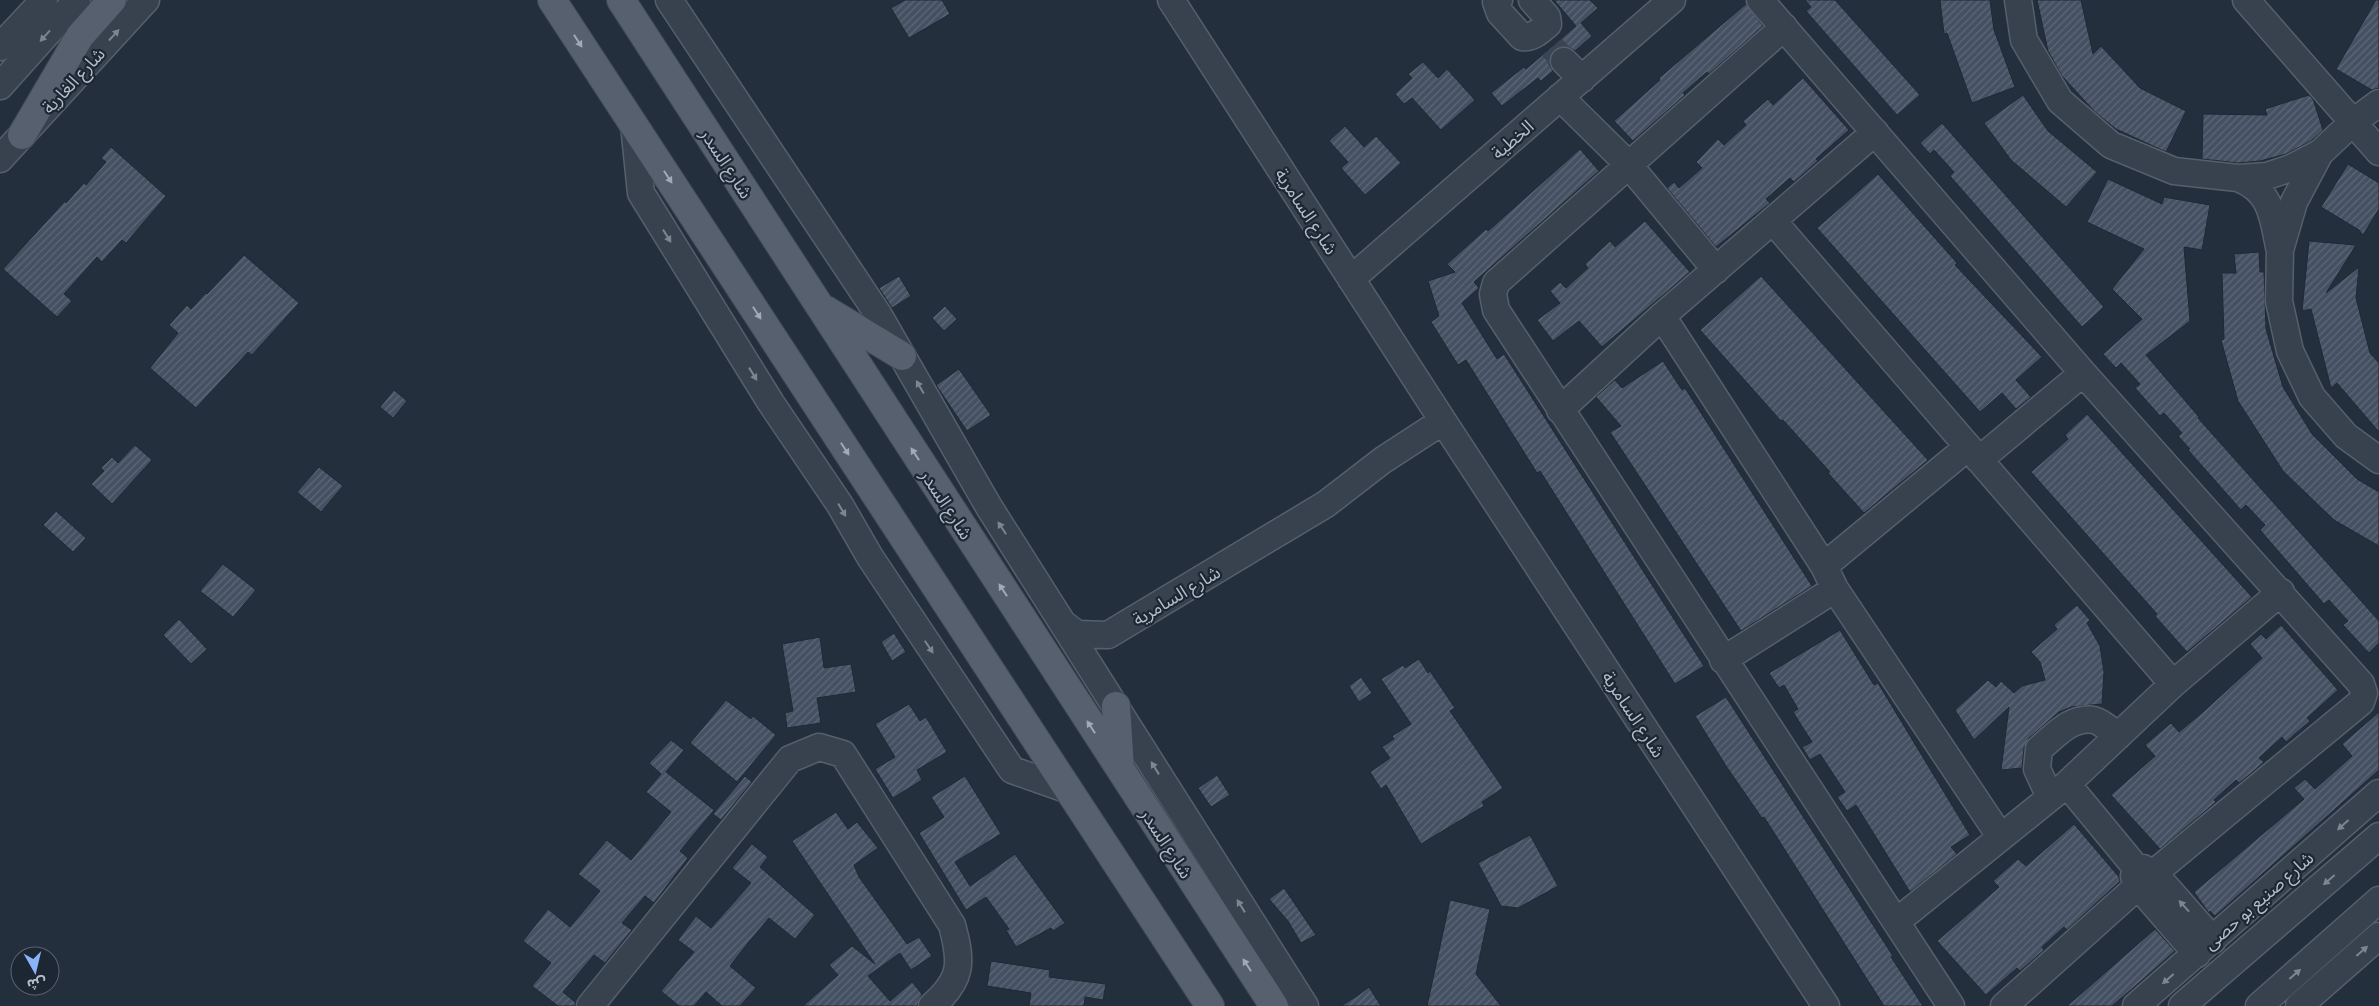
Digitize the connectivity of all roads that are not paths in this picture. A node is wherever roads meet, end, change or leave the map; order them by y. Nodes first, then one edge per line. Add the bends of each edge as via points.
1 (44, 0) edge
2 (77, 0) edge
3 (112, 0) edge
4 (146, 0) edge
5 (552, 0) edge
6 (621, 0) edge
7 (669, 0) edge
8 (1171, 0) edge
9 (1499, 0) edge
10 (1532, 0) edge
11 (1672, 0) edge
12 (1760, 0) edge
13 (2018, 0) edge
14 (2246, 0) edge
15 (1784, 27) junction
16 (0, 47) edge
17 (1559, 54) junction
18 (0, 86) edge
19 (1560, 97) junction
20 (2379, 103) edge
21 (2352, 123) junction
22 (634, 125) junction
23 (1876, 132) junction
24 (22, 135) junction
25 (2379, 152) edge
26 (2320, 153) junction
27 (0, 160) edge
28 (1628, 164) junction
29 (2238, 178) junction
30 (1773, 221) junction
31 (2280, 250) junction
32 (1716, 270) junction
33 (1352, 279) junction
34 (819, 306) junction
35 (1662, 316) junction
36 (902, 356) junction
37 (2083, 373) junction
38 (1560, 410) junction
39 (1443, 421) junction
40 (1974, 454) junction
41 (2379, 460) edge
42 (1824, 566) junction
43 (1834, 589) junction
44 (2281, 592) junction
45 (1065, 625) junction
46 (1108, 636) junction
47 (1723, 660) junction
48 (1101, 683) junction
49 (2173, 684) junction
50 (1116, 706) junction
51 (2118, 736) junction
52 (1121, 772) junction
53 (1069, 790) junction
54 (2058, 791) junction
55 (2379, 793) edge
56 (2000, 836) junction
57 (2379, 836) edge
58 (2144, 876) junction
59 (2379, 900) edge
60 (1896, 922) junction
61 (2379, 936) edge
62 (2205, 947) junction
63 (590, 1006) edge
64 (932, 1006) edge
65 (1210, 1006) edge
66 (1274, 1006) edge
67 (1305, 1006) edge
68 (1826, 1006) edge
69 (1951, 1006) edge
70 (2004, 1006) edge
71 (2136, 1006) edge
72 (2182, 1006) edge
73 (2259, 1006) edge
74 (2298, 1006) edge

1 - 16 street
2 -> 18 street
3 - 24 main road via 80,36
24 -> 4 street, شارع الغارية
5 -> 22 main road
6 - 34 main road, شارع السدر
7 - 36 street, شارع السدر via 878,314
8 - 33 street, شارع السامرية
9 - 17 street via 1497,8 1522,37
10 - 17 street via 1548,21
11 - 17 street, الخطية
12 - 15 street
13 - 29 street via 2024,40 2060,101 2111,146 2174,171
14 - 21 street
15 - 23 street
15 - 28 street
17 - 19 street, الخطية
19 - 28 street
19 - 33 street, الخطية
20 - 21 street
21 - 25 street
21 - 26 street
22 -> 53 main road
22 -> 53 street via 641,194 870,557 1012,770
23 - 30 street
23 - 37 street
24 - 27 street, شارع الغارية
26 - 29 street via 2267,176
26 - 31 street via 2294,202
28 - 32 street
28 - 38 street via 1496,283 1493,294 1496,310
29 - 31 street via 2257,187 2267,201
30 - 32 street
30 - 40 street
31 - 41 street via 2279,301 2290,351 2312,397 2346,436
32 - 35 street
33 - 39 street, شارع السامرية
34 - 36 main road
52 -> 34 main road, شارع السدر
35 - 38 street
35 - 42 street
45 -> 36 street, شارع السدر via 989,507
37 - 40 street
37 - 44 street
38 - 47 street
39 - 46 street, شارع السامرية via 1383,460 1326,504
39 - 68 street, شارع السامرية
40 - 42 street
40 - 49 street
42 - 43 street
43 - 47 street
43 - 56 street
44 - 49 street
44 - 58 street via 2361,684 2364,693 2361,702
45 - 46 street via 1077,634
45 - 48 street, شارع السدر
46 - 48 street via 1098,662
47 - 60 street
48 - 50 street, شارع السدر
49 - 51 street
50 - 52 main road
67 -> 50 street, شارع السدر
51 - 54 street
51 - 54 street via 2095,720 2078,720 2039,749 2037,769
66 -> 52 main road, شارع السدر
53 - 65 main road
54 - 56 street
54 - 58 street
55 -> 62 street, شارع صنيع بو حصى
56 - 60 street
57 -> 72 street, شارع صنيع بو حصى
58 - 62 street
58 - 70 street
73 -> 59 street
60 - 69 street
74 -> 61 street
62 -> 71 street, شارع صنيع بو حصى
63 - 64 street via 790,759 819,747 843,754 952,925 959,950 957,976

